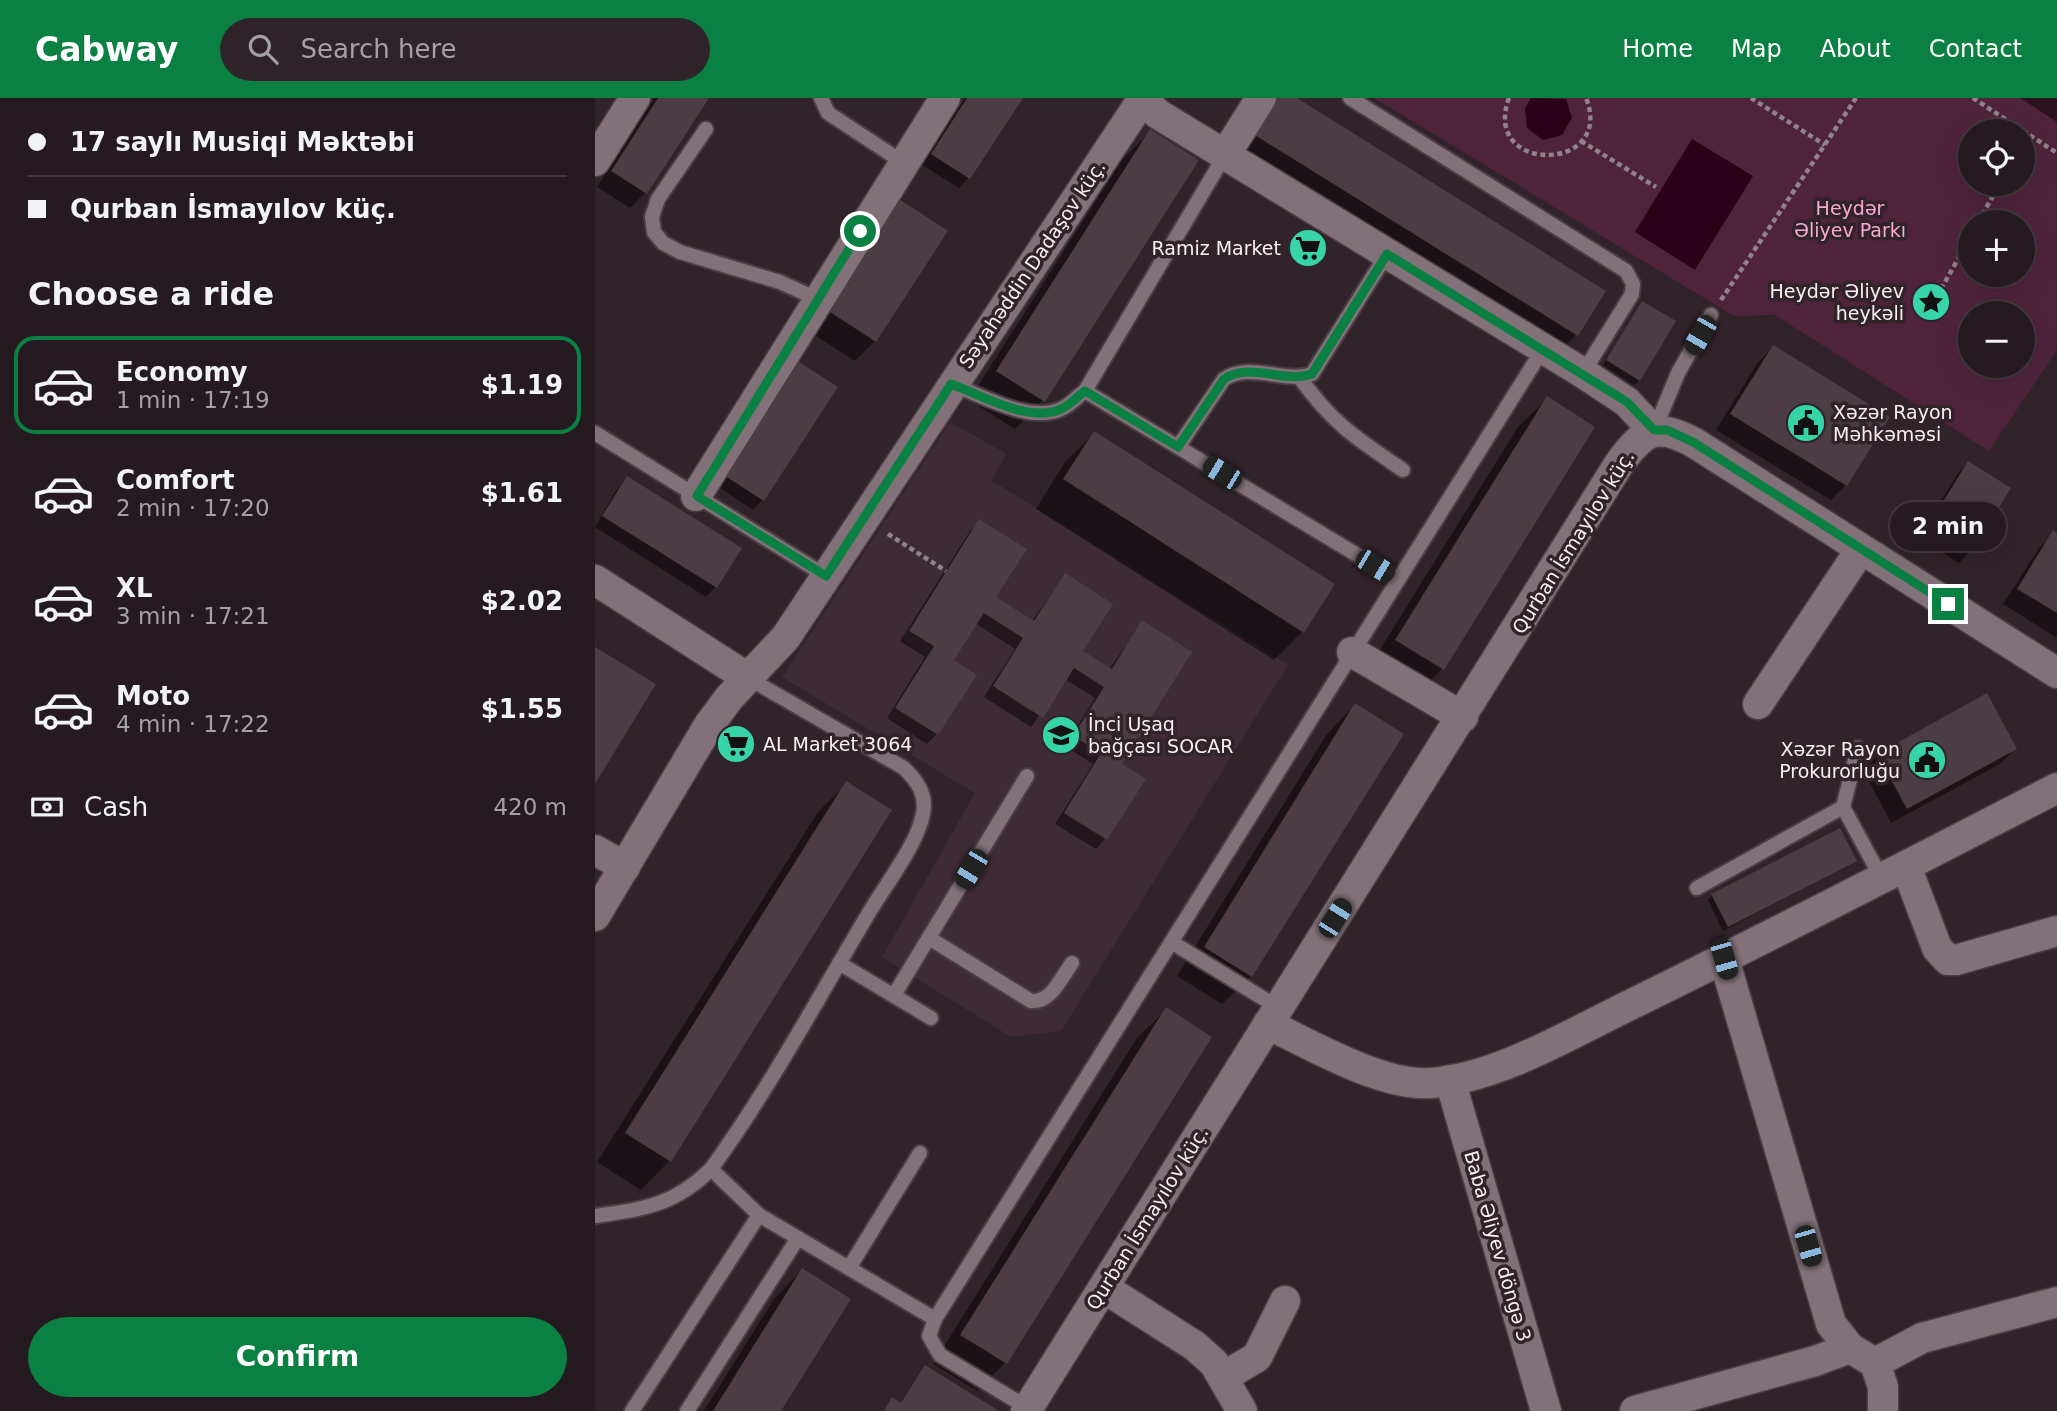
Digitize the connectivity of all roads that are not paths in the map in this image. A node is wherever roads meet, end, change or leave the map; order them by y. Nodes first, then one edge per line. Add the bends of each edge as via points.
1 (635, 98) edge
2 (821, 98) edge
3 (945, 98) edge
4 (1261, 98) edge
5 (1350, 98) edge
6 (1141, 99) edge
7 (706, 129) dead end
8 (1224, 155) junction
9 (595, 161) edge
10 (904, 163) junction
11 (1387, 254) junction
12 (817, 299) junction
13 (1711, 316) road end
14 (1543, 349) junction
15 (1583, 373) junction
16 (1300, 378) junction
17 (951, 384) junction
18 (1085, 391) junction
19 (1654, 430) junction
20 (595, 433) edge
21 (1178, 447) junction
22 (1403, 470) dead end
23 (697, 496) junction
24 (1861, 549) junction
25 (826, 576) junction
26 (1397, 579) junction
27 (595, 580) edge
28 (1352, 652) junction
29 (2057, 673) edge
30 (748, 678) junction
31 (1758, 704) dead end
32 (1463, 717) junction
33 (1858, 748) dead end
34 (1027, 776) dead end
35 (2057, 788) edge
36 (1843, 807) junction
37 (595, 850) edge
38 (625, 867) junction
39 (1894, 872) junction
40 (1697, 888) dead end
41 (595, 916) edge
42 (2057, 931) edge
43 (929, 939) junction
44 (1173, 943) junction
45 (1724, 959) junction
46 (839, 963) junction
47 (1072, 963) dead end
48 (894, 995) junction
49 (1273, 1016) junction
50 (932, 1018) dead end
51 (1450, 1080) junction
52 (920, 1153) dead end
53 (711, 1169) junction
54 (759, 1215) junction
55 (595, 1216) edge
56 (798, 1238) junction
57 (849, 1268) junction
58 (1104, 1288) junction
59 (1285, 1301) dead end
60 (2057, 1302) edge
61 (935, 1319) junction
62 (1863, 1355) junction
63 (1225, 1376) junction
64 (1027, 1409) edge
65 (632, 1411) edge
66 (687, 1411) edge
67 (1242, 1411) edge
68 (1546, 1411) edge
69 (1635, 1411) edge
70 (1883, 1411) edge

1 - 9 street
2 - 10 lane via 828,113
3 - 10 street
4 - 8 street
5 - 15 lane via 1626,271 1632,294
6 - 8 street
6 - 17 street, Səyahəddin Dadaşov küç.
7 - 12 lane via 658,199 652,217 654,232 680,252 780,282
8 - 11 street
8 - 18 lane
10 - 12 street
11 - 14 street
11 - 16 lane via 1312,374
12 - 23 street
13 - 19 lane via 1678,373
14 - 15 street
14 - 26 lane
15 - 19 street via 1627,402
16 - 21 lane via 1233,373 1224,379
16 - 22 lane via 1343,429
17 - 18 lane via 1028,412 1045,413 1062,408
17 - 25 street, Səyahəddin Dadaşov küç.
18 - 21 lane
19 - 24 street via 1667,430 1693,442
19 - 32 street, Qurban İsmayılov küç. via 1619,464
20 - 23 lane
21 - 26 lane
23 - 25 lane
24 - 29 street
24 - 31 street
25 - 30 street, Səyahəddin Dadaşov küç. via 786,637
26 - 28 lane
27 - 30 street
28 - 32 street
28 - 44 lane
30 - 38 street, Səyahəddin Dadaşov küç. via 709,725
30 - 46 lane via 904,768 925,797 913,838
32 - 49 street, Qurban İsmayılov küç.
33 - 36 lane
34 - 43 lane
35 - 39 street
36 - 39 lane
36 - 40 lane
37 - 38 street
38 - 41 street, Səyahəddin Dadaşov küç.
39 - 42 street via 1948,960
39 - 45 street
43 - 47 lane via 1031,1001 1040,1002 1050,995
43 - 48 lane
44 - 49 lane
44 - 61 lane
45 - 51 street via 1529,1054
45 - 62 street via 1831,1324
46 - 48 lane
46 - 53 lane
48 - 50 lane
49 - 51 street via 1372,1071 1429,1084
49 - 58 street, Qurban İsmayılov küç.
51 - 68 street, Baba Əliyev döngə 3
52 - 57 lane
53 - 54 lane
53 - 55 lane via 674,1199
54 - 56 lane
54 - 65 lane
56 - 57 lane
56 - 66 lane
57 - 61 lane
58 - 63 street via 1195,1346
58 - 64 street, Qurban İsmayılov küç.
59 - 63 street via 1257,1357
60 - 62 street
61 - 64 lane via 929,1336 940,1355
62 - 69 street via 1815,1361
62 - 70 street via 1883,1387
63 - 67 street

